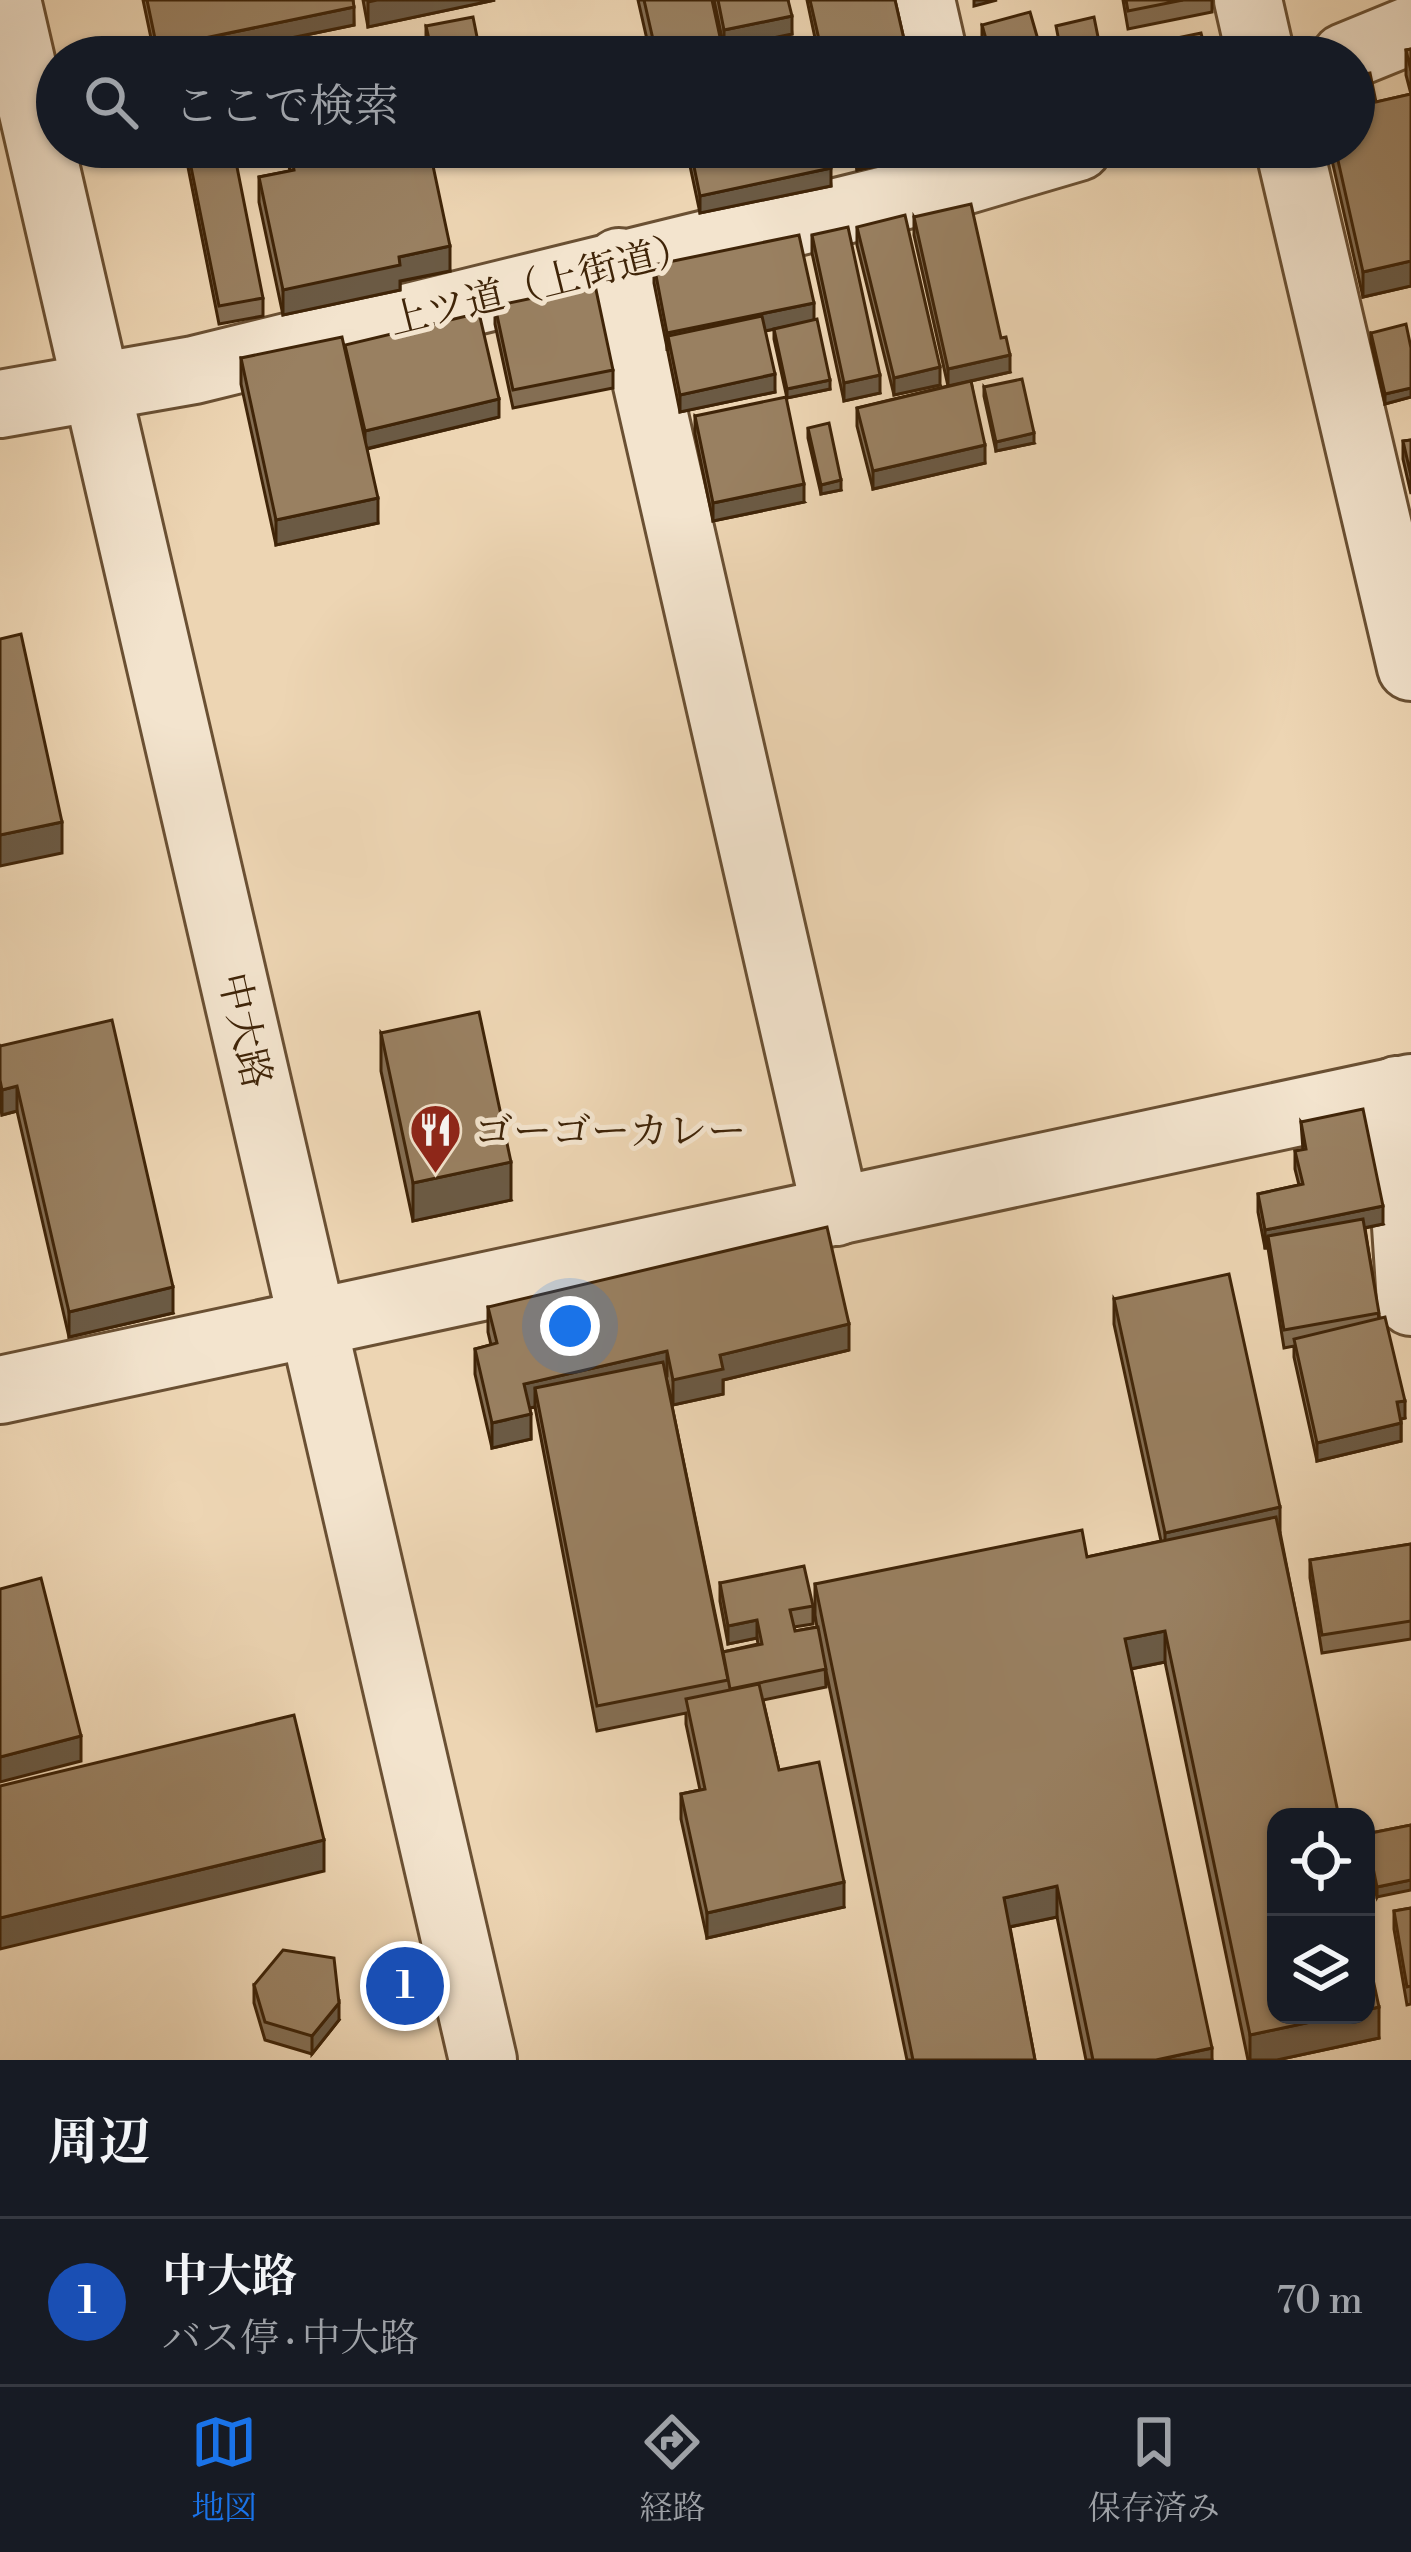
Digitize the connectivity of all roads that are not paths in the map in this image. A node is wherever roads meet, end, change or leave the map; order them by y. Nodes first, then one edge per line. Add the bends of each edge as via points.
1 (7, 0) edge
2 (921, 0) edge
3 (1248, 0) edge
4 (1411, 30) edge
5 (929, 36) edge
6 (1256, 36) edge
7 (1375, 45) edge
8 (36, 123) edge
9 (47, 168) edge
10 (945, 168) edge
11 (1294, 168) edge
12 (619, 262) junction
13 (98, 387) junction
14 (0, 404) edge
15 (1411, 667) edge
16 (1404, 1089) edge
17 (836, 1211) junction
18 (1411, 1302) edge
19 (313, 1319) junction
20 (0, 1390) edge
21 (484, 2060) edge

1 - 8 street, 中大路
2 - 5 street
3 - 6 street
4 - 7 street
9 - 13 street, 中大路
10 - 12 street, 上ツ道（上街道）
11 - 15 street
12 - 13 street, 上ツ道（上街道）
12 - 17 street
13 - 14 street, 上ツ道（上街道）
13 - 19 street, 中大路
16 - 17 street
16 - 18 street
17 - 19 street
19 - 20 street
19 - 21 street, 中大路

